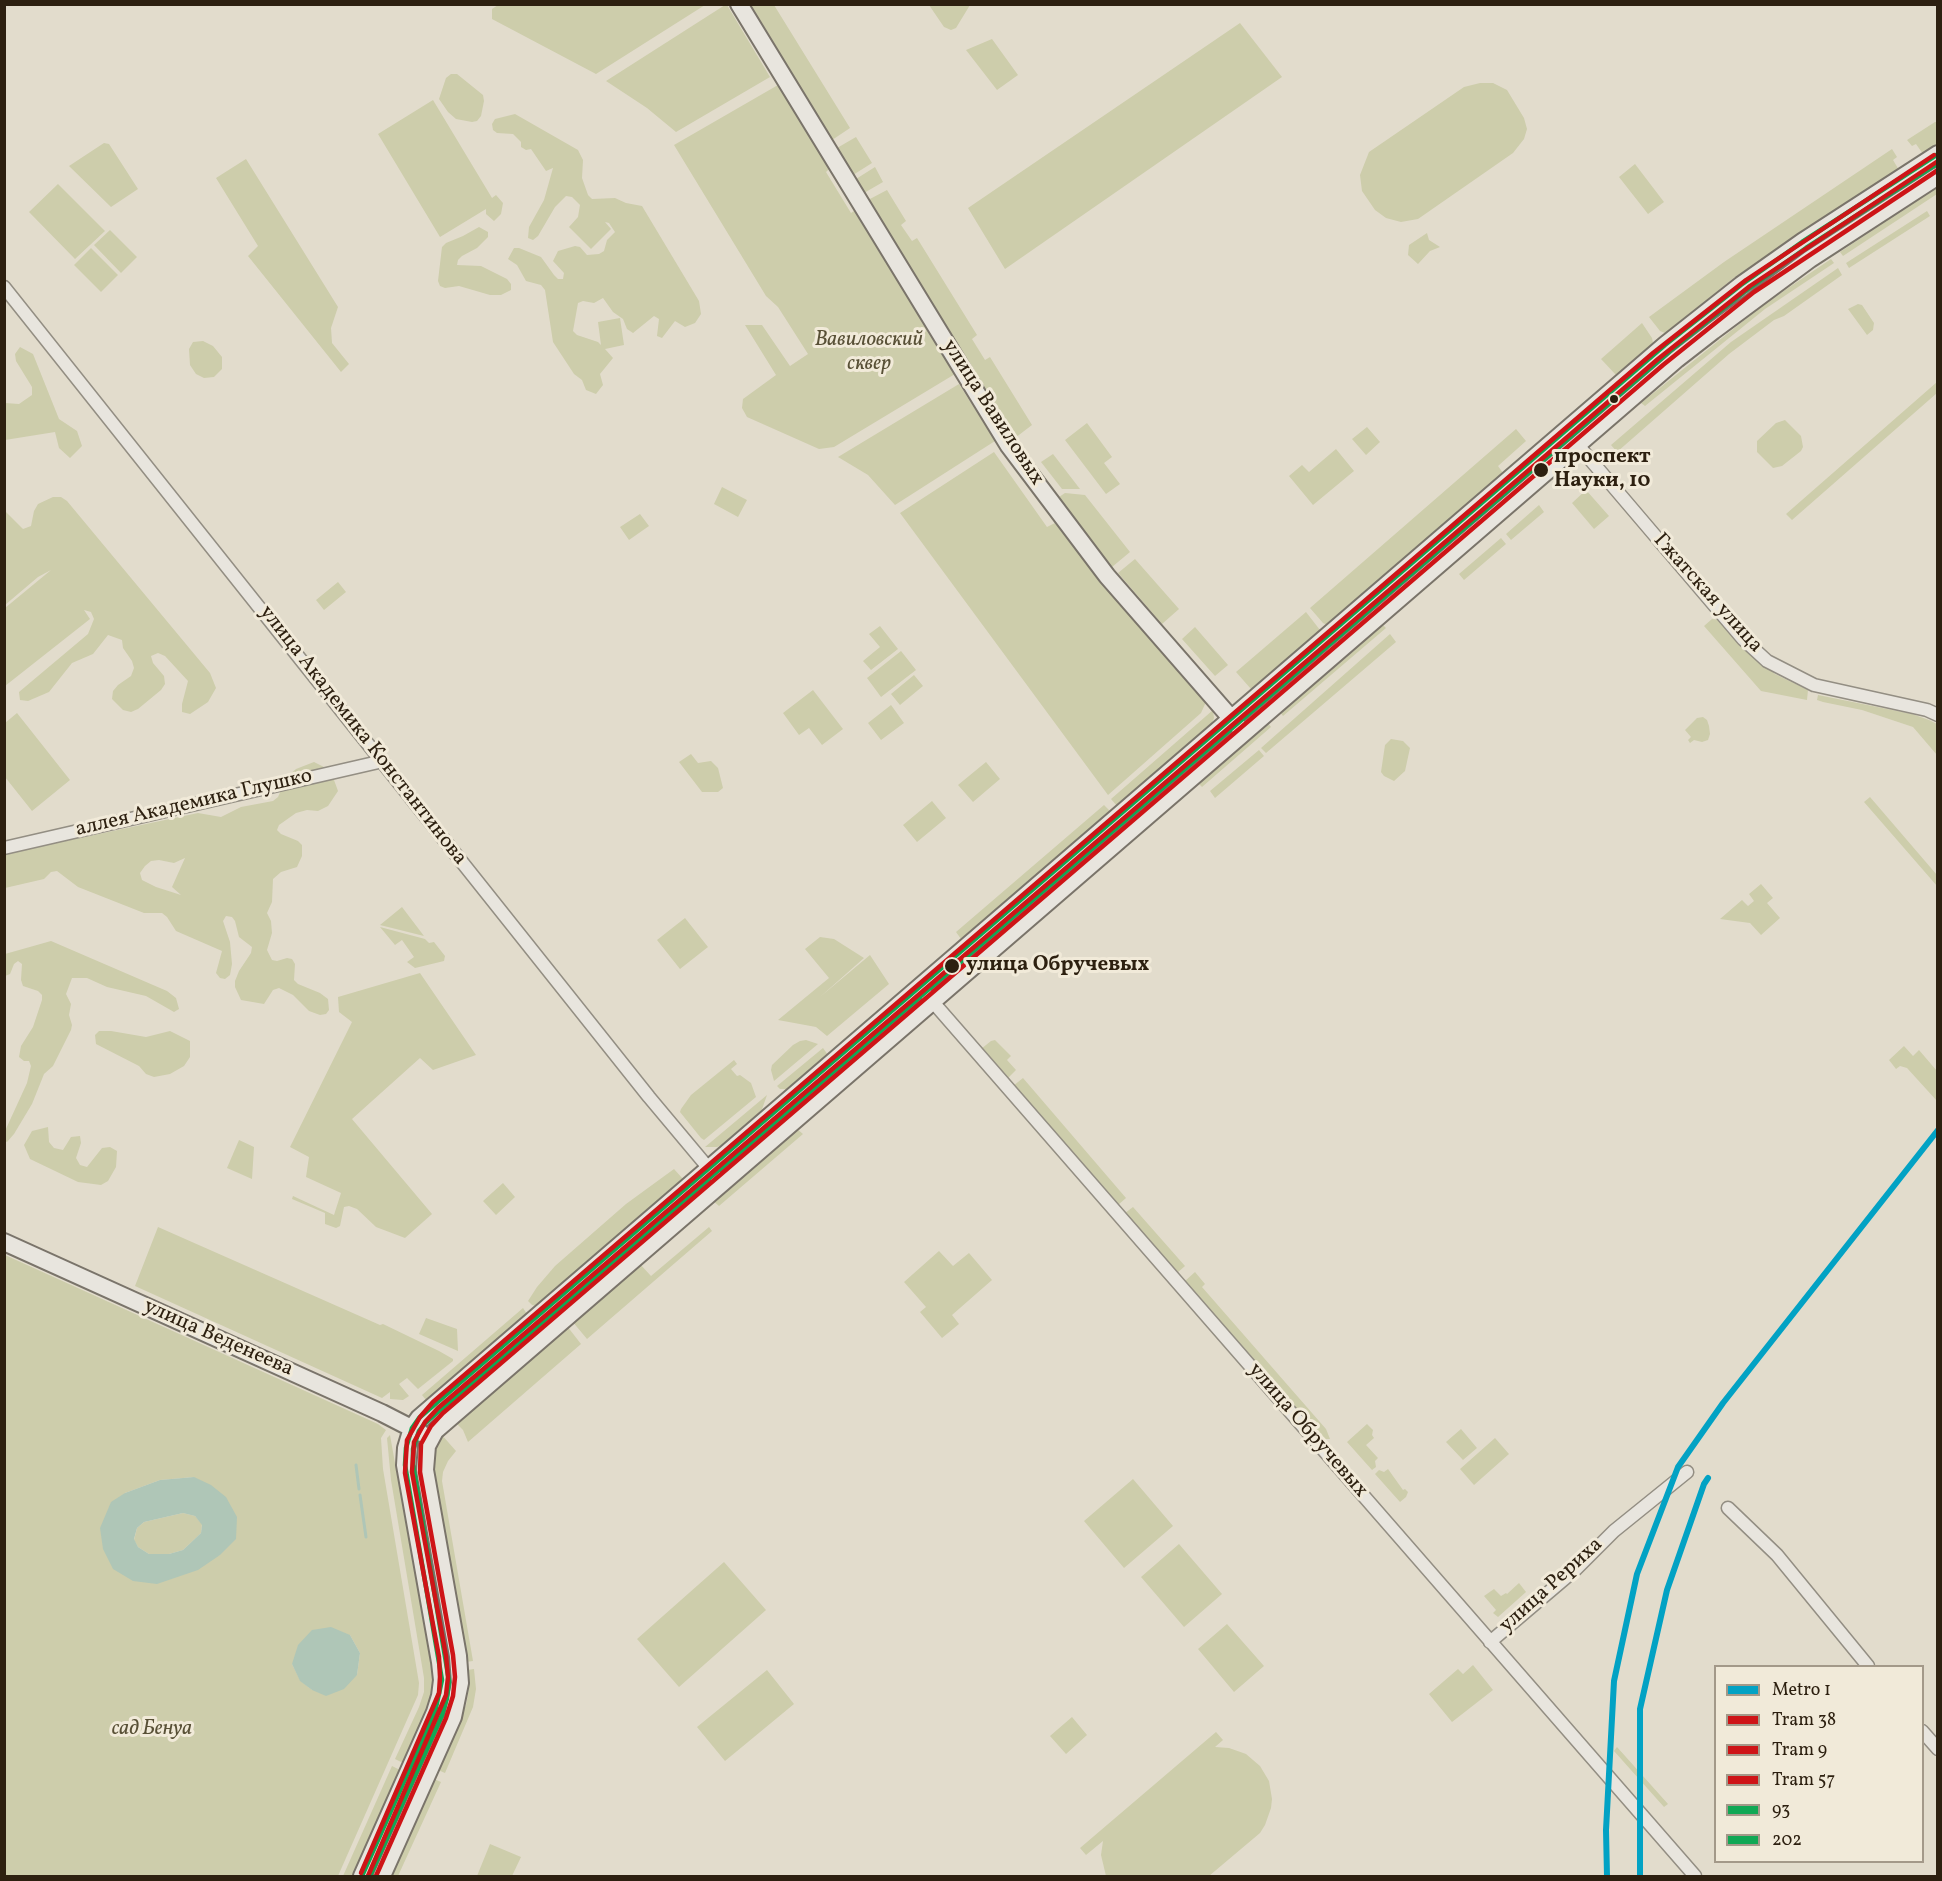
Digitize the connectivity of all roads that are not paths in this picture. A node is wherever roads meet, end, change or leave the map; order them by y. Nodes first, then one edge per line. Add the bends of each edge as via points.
1 (739, 4) edge
2 (1938, 154) edge
3 (1938, 176) edge
4 (4, 288) edge
5 (1577, 444) junction
6 (1938, 715) edge
7 (1231, 718) junction
8 (1244, 733) junction
9 (383, 761) junction
10 (4, 848) edge
11 (919, 987) junction
12 (932, 1002) junction
13 (708, 1168) junction
14 (721, 1183) junction
15 (4, 1242) edge
16 (412, 1428) junction
17 (430, 1438) junction
18 (1686, 1472) dead end
19 (1728, 1508) dead end
20 (1490, 1642) junction
21 (1867, 1665) edge
22 (1924, 1732) edge
23 (1938, 1749) edge
24 (362, 1876) edge
25 (382, 1876) edge
26 (1695, 1876) edge

1 - 7 main road, улица Вавиловых via 1009,446 1107,576
2 - 7 main road via 1802,242 1702,315
3 - 5 main road via 1761,294
4 - 9 street, улица Академика Константинова
5 - 6 street, Гжатская улица via 1743,639 1767,661 1814,685
5 - 8 main road
7 - 8 main road, улица Вавиловых
7 - 11 main road
8 - 12 main road
9 - 10 street, аллея Академика Глушко
9 - 13 street, улица Академика Константинова
11 - 12 street, улица Обручевых
11 - 13 main road
12 - 14 main road
12 - 20 street, улица Обручевых
13 - 14 street, улица Академика Константинова
13 - 16 main road via 429,1409
14 - 17 main road via 440,1425
15 - 16 main road, улица Веденеева
16 - 17 main road, улица Веденеева
16 - 24 main road via 405,1465 442,1680 435,1713
17 - 25 main road via 425,1470 460,1683 453,1717
18 - 20 street, улица Рериха
19 - 21 street via 1777,1555
20 - 26 street, улица Обручевых
22 - 23 street

